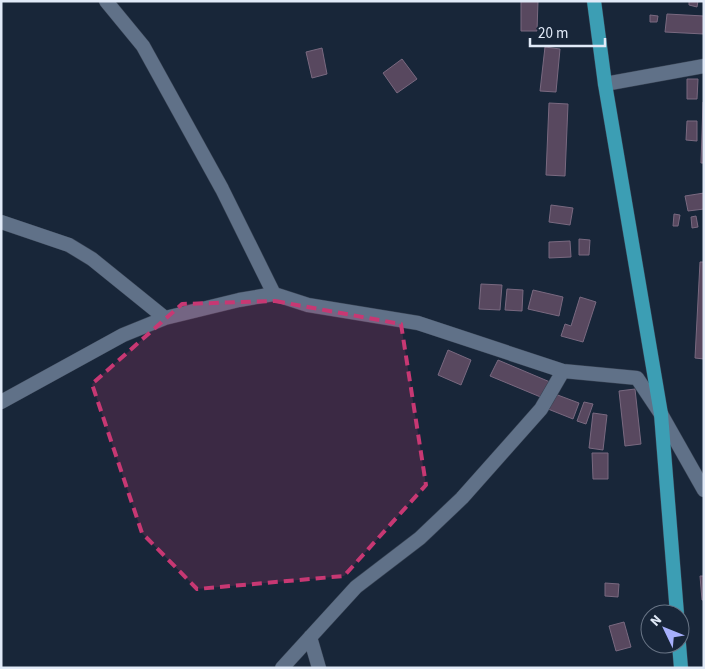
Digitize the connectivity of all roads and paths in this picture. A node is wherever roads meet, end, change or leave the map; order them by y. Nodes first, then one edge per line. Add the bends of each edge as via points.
1 (106, 1) edge
2 (594, 1) edge
3 (704, 66) edge
4 (605, 84) junction
5 (1, 222) edge
6 (274, 294) junction
7 (165, 318) junction
8 (564, 371) junction
9 (1, 402) edge
10 (661, 414) junction
11 (704, 490) edge
12 (676, 604) edge
13 (310, 637) junction
14 (680, 654) edge
15 (282, 668) edge
16 (319, 668) edge
17 (681, 668) edge

1 - 6 street via 144,46 222,189
2 - 4 main road
3 - 4 street
4 - 10 main road
5 - 7 street via 69,245 92,259
6 - 7 street
6 - 8 street via 308,305 418,323
7 - 9 street via 123,335
8 - 10 street via 637,378
8 - 13 street via 541,409 462,498 420,538 356,587
10 - 11 street
10 - 12 main road
13 - 15 street
13 - 16 street
14 - 17 main road

